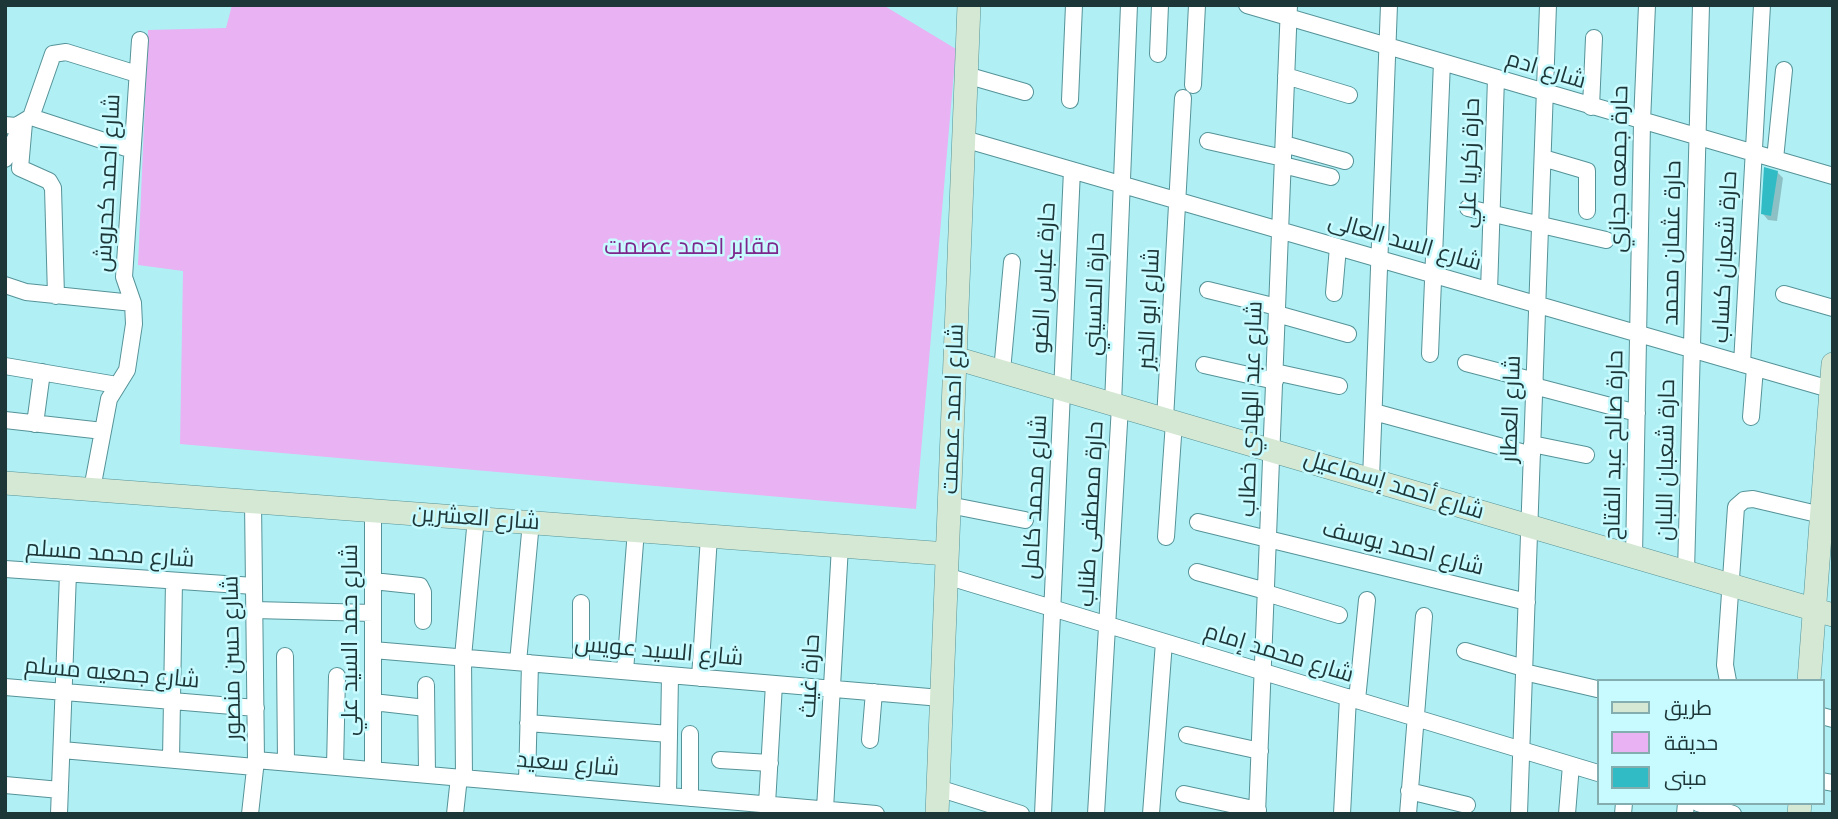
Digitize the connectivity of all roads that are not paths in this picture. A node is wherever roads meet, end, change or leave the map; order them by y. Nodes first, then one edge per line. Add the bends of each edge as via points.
1 (969, 5) edge
2 (1074, 5) edge
3 (1129, 5) edge
4 (1160, 5) edge
5 (1197, 5) edge
6 (1247, 5) edge
7 (1389, 5) edge
8 (1548, 5) edge
9 (1647, 5) edge
10 (1701, 5) edge
11 (1762, 5) edge
12 (1289, 11) edge
13 (1594, 38) dead end
14 (140, 40) dead end
15 (1388, 46) junction
16 (1158, 54) dead end
17 (1442, 62) junction
18 (1784, 70) dead end
19 (137, 74) junction
20 (966, 75) junction
21 (1286, 76) junction
22 (1496, 78) junction
23 (1193, 85) dead end
24 (1025, 92) dead end
25 (1545, 92) junction
26 (1349, 95) dead end
27 (1182, 98) dead end
28 (1070, 100) dead end
29 (1591, 107) junction
30 (27, 120) junction
31 (1642, 122) junction
32 (5, 125) edge
33 (1697, 138) junction
34 (964, 139) junction
35 (1208, 141) dead end
36 (132, 150) junction
37 (1754, 153) junction
38 (1283, 156) junction
39 (1543, 158) junction
40 (5, 159) edge
41 (1775, 159) junction
42 (1345, 161) dead end
43 (1072, 170) junction
44 (1833, 176) edge
45 (1331, 177) dead end
46 (1122, 186) junction
47 (1177, 201) junction
48 (1468, 208) dead end
49 (1587, 211) dead end
50 (1491, 214) junction
51 (1540, 225) junction
52 (1280, 230) junction
53 (1606, 240) dead end
54 (1338, 247) junction
55 (1380, 260) junction
56 (1012, 262) dead end
57 (1433, 275) junction
58 (5, 285) edge
59 (1208, 290) dead end
60 (1489, 290) junction
61 (1334, 293) dead end
62 (1784, 294) dead end
63 (56, 296) junction
64 (133, 303) junction
65 (1537, 303) junction
66 (1833, 308) edge
67 (1277, 310) junction
68 (1348, 334) dead end
69 (1638, 334) junction
70 (1692, 350) junction
71 (1430, 354) dead end
72 (955, 358) junction
73 (1466, 363) dead end
74 (1204, 365) dead end
75 (1833, 365) edge
76 (5, 366) edge
77 (1748, 366) junction
78 (1002, 371) junction
79 (42, 372) junction
80 (1275, 376) junction
81 (1534, 384) junction
82 (117, 385) junction
83 (1339, 386) dead end
84 (1062, 388) junction
85 (1832, 390) edge
86 (1117, 405) junction
87 (1374, 412) junction
88 (1637, 413) junction
89 (1751, 416) dead end
90 (5, 420) edge
91 (1170, 420) junction
92 (35, 424) junction
93 (103, 431) junction
94 (1272, 449) junction
95 (1532, 449) junction
96 (1586, 456) dead end
97 (1371, 479) junction
98 (5, 482) edge
99 (92, 489) junction
100 (253, 502) junction
101 (949, 505) junction
102 (373, 510) junction
103 (1827, 517) edge
104 (476, 518) junction
105 (1025, 520) dead end
106 (531, 522) junction
107 (1198, 522) dead end
108 (1529, 526) junction
109 (636, 530) junction
110 (709, 536) junction
111 (1166, 537) dead end
112 (1268, 538) junction
113 (840, 546) junction
114 (1634, 556) junction
115 (946, 565) junction
116 (5, 569) edge
117 (1197, 572) dead end
118 (1686, 572) junction
119 (68, 573) junction
120 (174, 581) junction
121 (373, 581) junction
122 (1729, 584) junction
123 (254, 586) junction
124 (1266, 592) junction
125 (1367, 600) dead end
126 (1527, 602) junction
127 (581, 603) dead end
128 (1052, 607) junction
129 (254, 610) junction
130 (1824, 612) edge
131 (373, 613) junction
132 (1339, 615) dead end
133 (1424, 617) dead end
134 (423, 621) dead end
135 (1107, 625) junction
136 (1164, 642) junction
137 (373, 650) junction
138 (1465, 651) dead end
139 (285, 656) dead end
140 (463, 657) junction
141 (524, 663) junction
142 (581, 667) junction
143 (1524, 670) junction
144 (625, 671) junction
145 (1263, 672) junction
146 (670, 675) junction
147 (337, 676) dead end
148 (700, 678) junction
149 (1728, 679) edge
150 (1809, 679) edge
151 (774, 684) junction
152 (426, 685) dead end
153 (5, 687) edge
154 (832, 689) junction
155 (1596, 689) edge
156 (64, 692) junction
157 (874, 692) junction
158 (941, 698) junction
159 (1352, 699) junction
160 (172, 701) junction
161 (373, 702) junction
162 (256, 708) junction
163 (426, 708) junction
164 (1414, 717) junction
165 (528, 723) junction
166 (669, 734) junction
167 (690, 734) dead end
168 (1187, 735) dead end
169 (870, 740) dead end
170 (62, 750) junction
171 (1521, 750) junction
172 (1260, 751) junction
173 (171, 759) junction
174 (720, 761) dead end
175 (286, 762) junction
176 (255, 763) junction
177 (769, 763) junction
178 (1571, 765) junction
179 (335, 766) junction
180 (373, 770) junction
181 (1596, 772) edge
182 (427, 775) junction
183 (462, 778) junction
184 (527, 783) junction
185 (5, 785) edge
186 (938, 788) junction
187 (60, 790) junction
188 (1409, 791) junction
189 (1184, 794) dead end
190 (668, 796) junction
191 (690, 797) junction
192 (767, 804) junction
193 (1466, 805) dead end
194 (1704, 805) edge
195 (825, 809) junction
196 (1257, 812) edge
197 (60, 814) edge
198 (250, 814) edge
199 (455, 814) edge
200 (876, 814) edge
201 (937, 814) edge
202 (1021, 814) edge
203 (1043, 814) edge
204 (1096, 814) edge
205 (1151, 814) edge
206 (1342, 814) edge
207 (1408, 814) edge
208 (1519, 814) edge
209 (1567, 814) edge
210 (1733, 814) edge

1 - 20 main road, شارع احمد عصمت
2 - 28 street
3 - 46 street, حارة الحسيني
4 - 16 street
5 - 23 street
6 - 12 street, شارع ادم
7 - 15 street
8 - 25 street, شارع العطار
9 - 31 street, حارة جمعه حجازي
10 - 33 street, حارة عثمان محمد
11 - 37 street, حارة شعبان كساب
12 - 15 street, شارع ادم
12 - 21 street, شارع عبد الهادي خطاب
13 - 29 street
14 - 19 street, شارع احمد كحروش
15 - 17 street, شارع ادم
15 - 55 street
17 - 22 street, شارع ادم
17 - 57 street
18 - 41 street
19 - 30 street via 66,52 53,54
19 - 36 street, شارع احمد كحروش
20 - 24 street
20 - 34 main road, شارع احمد عصمت
21 - 26 street
21 - 38 street, شارع عبد الهادي خطاب
22 - 25 street, شارع ادم
22 - 50 street, حارة زكريا علي
25 - 29 street, شارع ادم
25 - 39 street, شارع العطار
27 - 47 street, شارع ابو الخير
29 - 31 street, شارع ادم
30 - 32 street
30 - 36 street
30 - 40 street
30 - 63 street via 20,168 49,181 53,188
31 - 33 street, شارع ادم
31 - 69 street, حارة جمعه حجازي
33 - 37 street, شارع ادم
33 - 70 street, حارة عثمان محمد
34 - 43 street, شارع السد العالى
34 - 72 main road, شارع احمد عصمت
35 - 38 street
36 - 64 street, شارع احمد كحروش via 124,277
37 - 41 street, شارع ادم
37 - 77 street, حارة شعبان كساب
38 - 42 street
38 - 45 street
38 - 52 street, شارع عبد الهادي خطاب
39 - 49 street via 1587,171
39 - 51 street, شارع العطار
41 - 44 street, شارع ادم
43 - 46 street, شارع السد العالى
43 - 84 street, حارة عباس الضو
46 - 47 street, شارع السد العالى
46 - 86 street, حارة الحسيني
47 - 52 street, شارع السد العالى
47 - 91 street, شارع ابو الخير
48 - 50 street
50 - 51 street
50 - 60 street, حارة زكريا علي
51 - 53 street
51 - 65 street, شارع العطار
52 - 54 street, شارع السد العالى
52 - 67 street, شارع عبد الهادي خطاب
54 - 55 street, شارع السد العالى
54 - 61 street
55 - 57 street, شارع السد العالى
55 - 87 street
56 - 78 street
57 - 60 street, شارع السد العالى
57 - 71 street
58 - 63 street
59 - 67 street
60 - 65 street, شارع السد العالى
62 - 66 street
63 - 64 street
64 - 82 street, شارع احمد كحروش via 127,370
65 - 69 street, شارع السد العالى
65 - 81 street, شارع العطار
67 - 68 street
67 - 80 street, شارع عبد الهادي خطاب
69 - 70 street, شارع السد العالى
69 - 88 street, حارة صالح عبد الفتاح
70 - 77 street, شارع السد العالى
70 - 118 street, حارة شعبان اللبان
72 - 78 main road, شارع أحمد إسماعيل
72 - 101 main road, شارع احمد عصمت
73 - 81 street
74 - 80 street
75 - 85 main road
76 - 79 street
77 - 85 street, شارع السد العالى
77 - 89 street, حارة شعبان كساب
78 - 84 main road, شارع أحمد إسماعيل
79 - 82 street
79 - 92 street
80 - 83 street
80 - 94 street, شارع عبد الهادي خطاب
81 - 88 street
81 - 95 street, شارع العطار
82 - 93 street, شارع احمد كحروش via 109,399
84 - 86 main road, شارع أحمد إسماعيل
84 - 128 street, شارع محمد كامل
85 - 103 main road
86 - 91 main road, شارع أحمد إسماعيل
86 - 135 street, حارة مصطفى طناب
87 - 95 street
87 - 97 street
88 - 114 street, حارة صالح عبد الفتاح
90 - 92 street
91 - 94 main road, شارع أحمد إسماعيل
91 - 111 street, شارع ابو الخير
92 - 93 street
93 - 99 street, شارع احمد كحروش
94 - 97 main road, شارع أحمد إسماعيل
94 - 112 street, شارع عبد الهادي خطاب
95 - 96 street
95 - 108 street, شارع العطار
97 - 108 main road, شارع أحمد إسماعيل
98 - 99 main road, شارع العشرين
99 - 100 main road, شارع العشرين
100 - 102 main road, شارع العشرين
100 - 123 street, شارع حسن منصور
101 - 105 street
101 - 115 main road, شارع احمد عصمت
102 - 104 main road, شارع العشرين
102 - 121 street, شارع حمد السيد علي
103 - 122 street via 1753,499 1740,503 1735,512
103 - 130 main road
104 - 106 main road, شارع العشرين
104 - 140 street
106 - 109 main road, شارع العشرين
106 - 141 street
107 - 112 street, شارع احمد يوسف
108 - 114 main road, شارع أحمد إسماعيل
108 - 126 street, شارع العطار
109 - 110 main road, شارع العشرين
109 - 144 street
110 - 113 main road, شارع العشرين
110 - 148 street
112 - 124 street, شارع عبد الهادي خطاب
112 - 126 street, شارع احمد يوسف
113 - 115 main road, شارع العشرين
113 - 154 street, حارة غيث
114 - 118 main road, شارع أحمد إسماعيل
115 - 128 street, شارع محمد إمام
115 - 158 main road, شارع احمد عصمت
116 - 119 street, شارع محمد مسلم
117 - 124 street
118 - 122 main road, شارع أحمد إسماعيل
119 - 120 street, شارع محمد مسلم
119 - 156 street
120 - 123 street, شارع محمد مسلم
120 - 160 street
121 - 131 street, شارع حمد السيد علي
121 - 134 street via 420,586
122 - 130 main road, شارع أحمد إسماعيل
122 - 149 street
123 - 129 street, شارع حسن منصور
124 - 132 street
124 - 145 street, شارع عبد الهادي خطاب
125 - 159 street
126 - 143 street, شارع العطار
127 - 142 street
128 - 135 street, شارع محمد إمام
128 - 203 street, شارع محمد كامل
129 - 131 street
129 - 162 street, شارع حسن منصور
130 - 150 main road
131 - 137 street, شارع حمد السيد علي
133 - 164 street
135 - 136 street, شارع محمد إمام
135 - 204 street, حارة مصطفى طناب
136 - 145 street, شارع محمد إمام
136 - 205 street
137 - 140 street, شارع السيد عويس
137 - 161 street, شارع حمد السيد علي
138 - 143 street
139 - 175 street
140 - 141 street, شارع السيد عويس
140 - 183 street
141 - 142 street, شارع السيد عويس
141 - 165 street
142 - 144 street, شارع السيد عويس
143 - 155 street
143 - 171 street, شارع العطار
144 - 146 street, شارع السيد عويس
145 - 159 street, شارع محمد إمام
145 - 172 street, شارع عبد الهادي خطاب
146 - 148 street, شارع السيد عويس
146 - 166 street
147 - 179 street
148 - 151 street, شارع السيد عويس
151 - 154 street, شارع السيد عويس
151 - 177 street
152 - 163 street
153 - 156 street, شارع جمعيه مسلم
154 - 157 street, شارع السيد عويس
154 - 195 street, حارة غيث
156 - 160 street, شارع جمعيه مسلم
156 - 170 street
157 - 158 street, شارع السيد عويس
157 - 169 street
158 - 186 main road, شارع احمد عصمت
159 - 164 street, شارع محمد إمام
159 - 206 street
160 - 162 street, شارع جمعيه مسلم
160 - 173 street
161 - 163 street
161 - 180 street, شارع حمد السيد علي
162 - 176 street, شارع حسن منصور
163 - 182 street
164 - 171 street, شارع محمد إمام
164 - 188 street
165 - 166 street
165 - 184 street
166 - 190 street
167 - 191 street
168 - 172 street
170 - 173 street, شارع سعيد
170 - 187 street
171 - 178 street, شارع محمد إمام
171 - 208 street, شارع العطار
172 - 196 street, شارع عبد الهادي خطاب
173 - 176 street, شارع سعيد
174 - 177 street
175 - 176 street, شارع سعيد
175 - 179 street, شارع سعيد
176 - 198 street, شارع حسن منصور
177 - 192 street
178 - 181 street, شارع محمد إمام
178 - 209 street
179 - 180 street, شارع سعيد
180 - 182 street, شارع سعيد
182 - 183 street, شارع سعيد
183 - 184 street, شارع سعيد
183 - 199 street
184 - 190 street, شارع سعيد
185 - 187 street
186 - 201 main road, شارع احمد عصمت
186 - 202 street
187 - 197 street
188 - 193 street
188 - 207 street
189 - 196 street
190 - 191 street, شارع سعيد
191 - 192 street, شارع سعيد
192 - 195 street, شارع سعيد
194 - 210 street
195 - 200 street, شارع سعيد

